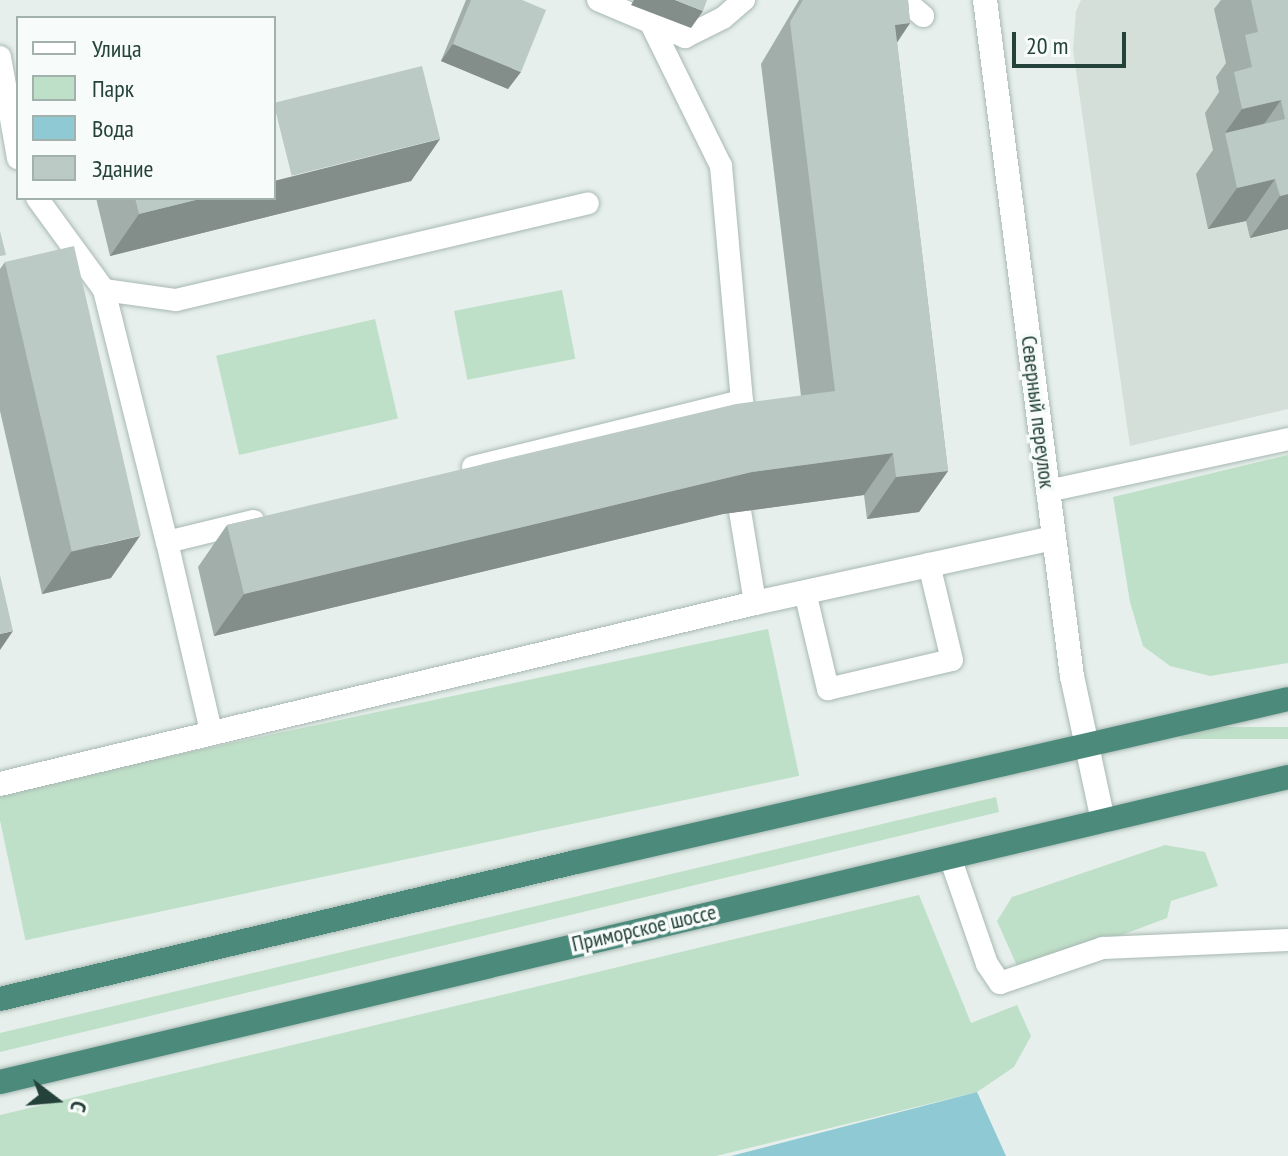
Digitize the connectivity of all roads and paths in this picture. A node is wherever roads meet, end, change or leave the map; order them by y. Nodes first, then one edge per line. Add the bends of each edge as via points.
1 (598, 0) edge
2 (744, 0) edge
3 (904, 0) edge
4 (985, 0) edge
5 (923, 16) dead end
6 (650, 22) junction
7 (0, 57) edge
8 (4, 106) edge
9 (16, 151) edge
10 (38, 200) edge
11 (588, 203) dead end
12 (104, 290) junction
13 (722, 405) junction
14 (726, 430) edge
15 (1288, 439) edge
16 (444, 474) edge
17 (1048, 491) junction
18 (740, 511) edge
19 (275, 515) edge
20 (1053, 538) junction
21 (167, 542) junction
22 (929, 564) junction
23 (805, 592) junction
24 (755, 603) junction
25 (1288, 699) edge
26 (211, 731) junction
27 (1085, 747) junction
28 (1288, 777) edge
29 (0, 784) edge
30 (1103, 821) junction
31 (950, 857) junction
32 (1288, 940) edge
33 (0, 999) edge
34 (0, 1082) edge

1 - 6 lane
2 - 6 lane via 723,18 685,37
3 - 5 lane
4 - 17 street, Северный переулок
6 - 13 lane via 721,166 742,401
7 - 8 lane
8 - 9 lane
10 - 12 lane
11 - 12 lane via 176,300
12 - 21 lane
13 - 14 lane
13 - 16 lane
15 - 17 lane
17 - 20 street, Северный переулок
18 - 24 lane
19 - 21 lane
20 - 22 street
20 - 27 street, Северный переулок
21 - 26 lane
22 - 23 street
22 - 23 lane via 952,660 828,689
23 - 24 street
24 - 26 street
25 - 27 highway
26 - 29 street
27 - 30 street, Северный переулок
27 - 33 highway
28 - 30 highway, Приморское шоссе
30 - 31 highway, Приморское шоссе
31 - 32 lane via 987,964 1000,983 1103,948
31 - 34 highway, Приморское шоссе

